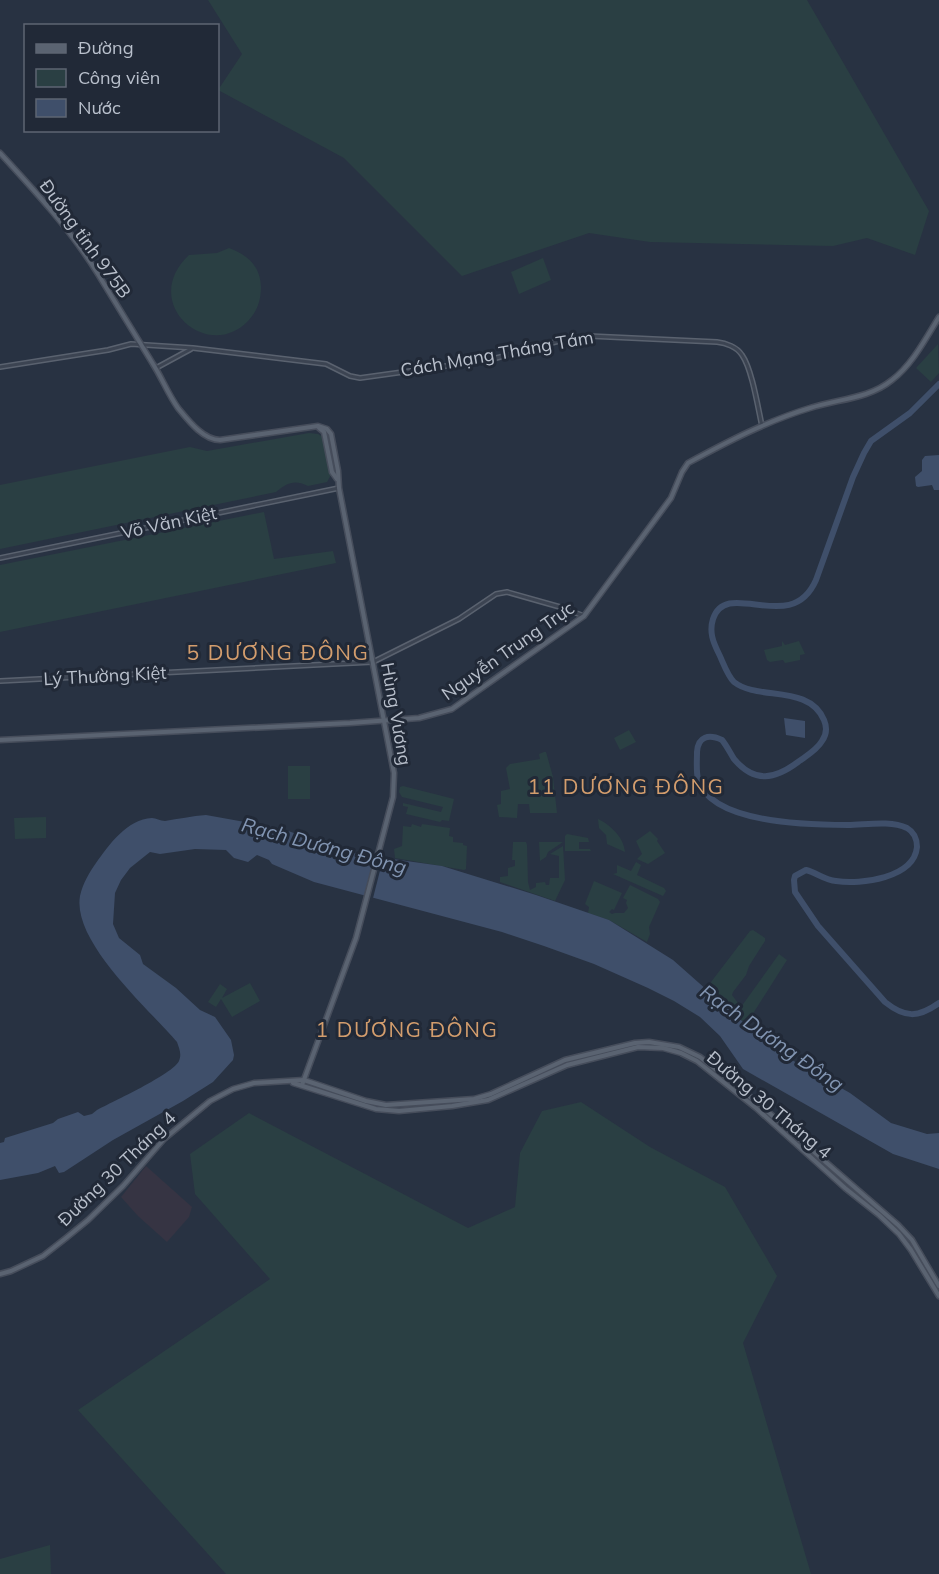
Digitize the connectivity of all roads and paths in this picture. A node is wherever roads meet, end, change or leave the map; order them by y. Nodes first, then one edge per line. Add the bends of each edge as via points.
1 (0, 153) edge
2 (939, 317) edge
3 (143, 346) junction
4 (193, 348) junction
5 (0, 367) edge
6 (156, 368) junction
7 (762, 426) junction
8 (339, 488) junction
9 (0, 558) edge
10 (584, 616) junction
11 (373, 662) junction
12 (0, 681) edge
13 (383, 721) junction
14 (0, 740) edge
15 (637, 1045) junction
16 (569, 1059) junction
17 (570, 1064) junction
18 (304, 1080) junction
19 (289, 1082) junction
20 (302, 1085) junction
21 (344, 1096) junction
22 (492, 1096) junction
23 (757, 1106) junction
24 (819, 1156) junction
25 (815, 1160) junction
26 (881, 1213) junction
27 (0, 1274) edge
28 (937, 1286) edge
29 (939, 1296) edge

1 - 3 main road, Đường tỉnh 975B via 54,212
2 - 7 main road, Nguyễn Trung Trực via 892,381 868,393 811,407
3 - 4 street, Cách Mạng Tháng Tám
3 - 5 street, Cách Mạng Tháng Tám via 130,344
3 - 6 main road, Hùng Vương
4 - 6 street
4 - 7 street, Cách Mạng Tháng Tám via 326,364 360,378 489,360 589,336 717,342 742,354
6 - 8 main road, Hùng Vương via 178,407 210,438 220,440 312,427 324,432
7 - 10 main road, Nguyễn Trung Trực via 685,467 671,498
8 - 9 street, Võ Văn Kiệt
8 - 11 main road, Hùng Vương
10 - 11 street, Lý Thường Kiệt via 514,593 496,594 459,619
10 - 13 main road, Nguyễn Trung Trực via 452,709
11 - 12 street, Lý Thường Kiệt
11 - 13 main road, Hùng Vương
13 - 14 main road, Nguyễn Trung Trực
13 - 18 main road, Hùng Vương via 394,791 365,907
15 - 16 main road, Đường 30 Tháng 4
15 - 17 main road, Đường 30 Tháng 4
15 - 23 main road, Đường 30 Tháng 4 via 698,1059
16 - 17 main road
16 - 22 main road, Đường 30 Tháng 4
17 - 22 main road, Đường 30 Tháng 4
18 - 19 main road, Đường 30 Tháng 4
18 - 20 main road
18 - 21 main road, Đường 30 Tháng 4
19 - 20 main road, Đường 30 Tháng 4
19 - 27 main road, Đường 30 Tháng 4 via 254,1083 210,1101 156,1147 88,1220 43,1256
20 - 21 main road, Đường 30 Tháng 4
21 - 22 main road, Đường 30 Tháng 4 via 385,1108 451,1104
23 - 24 main road, Đường 30 Tháng 4
23 - 25 main road, Đường 30 Tháng 4
24 - 25 main road
24 - 26 main road, Đường 30 Tháng 4
25 - 26 main road, Đường 30 Tháng 4 via 845,1188
26 - 28 main road, Đường 30 Tháng 4
28 - 29 main road, Đường 30 Tháng 4

